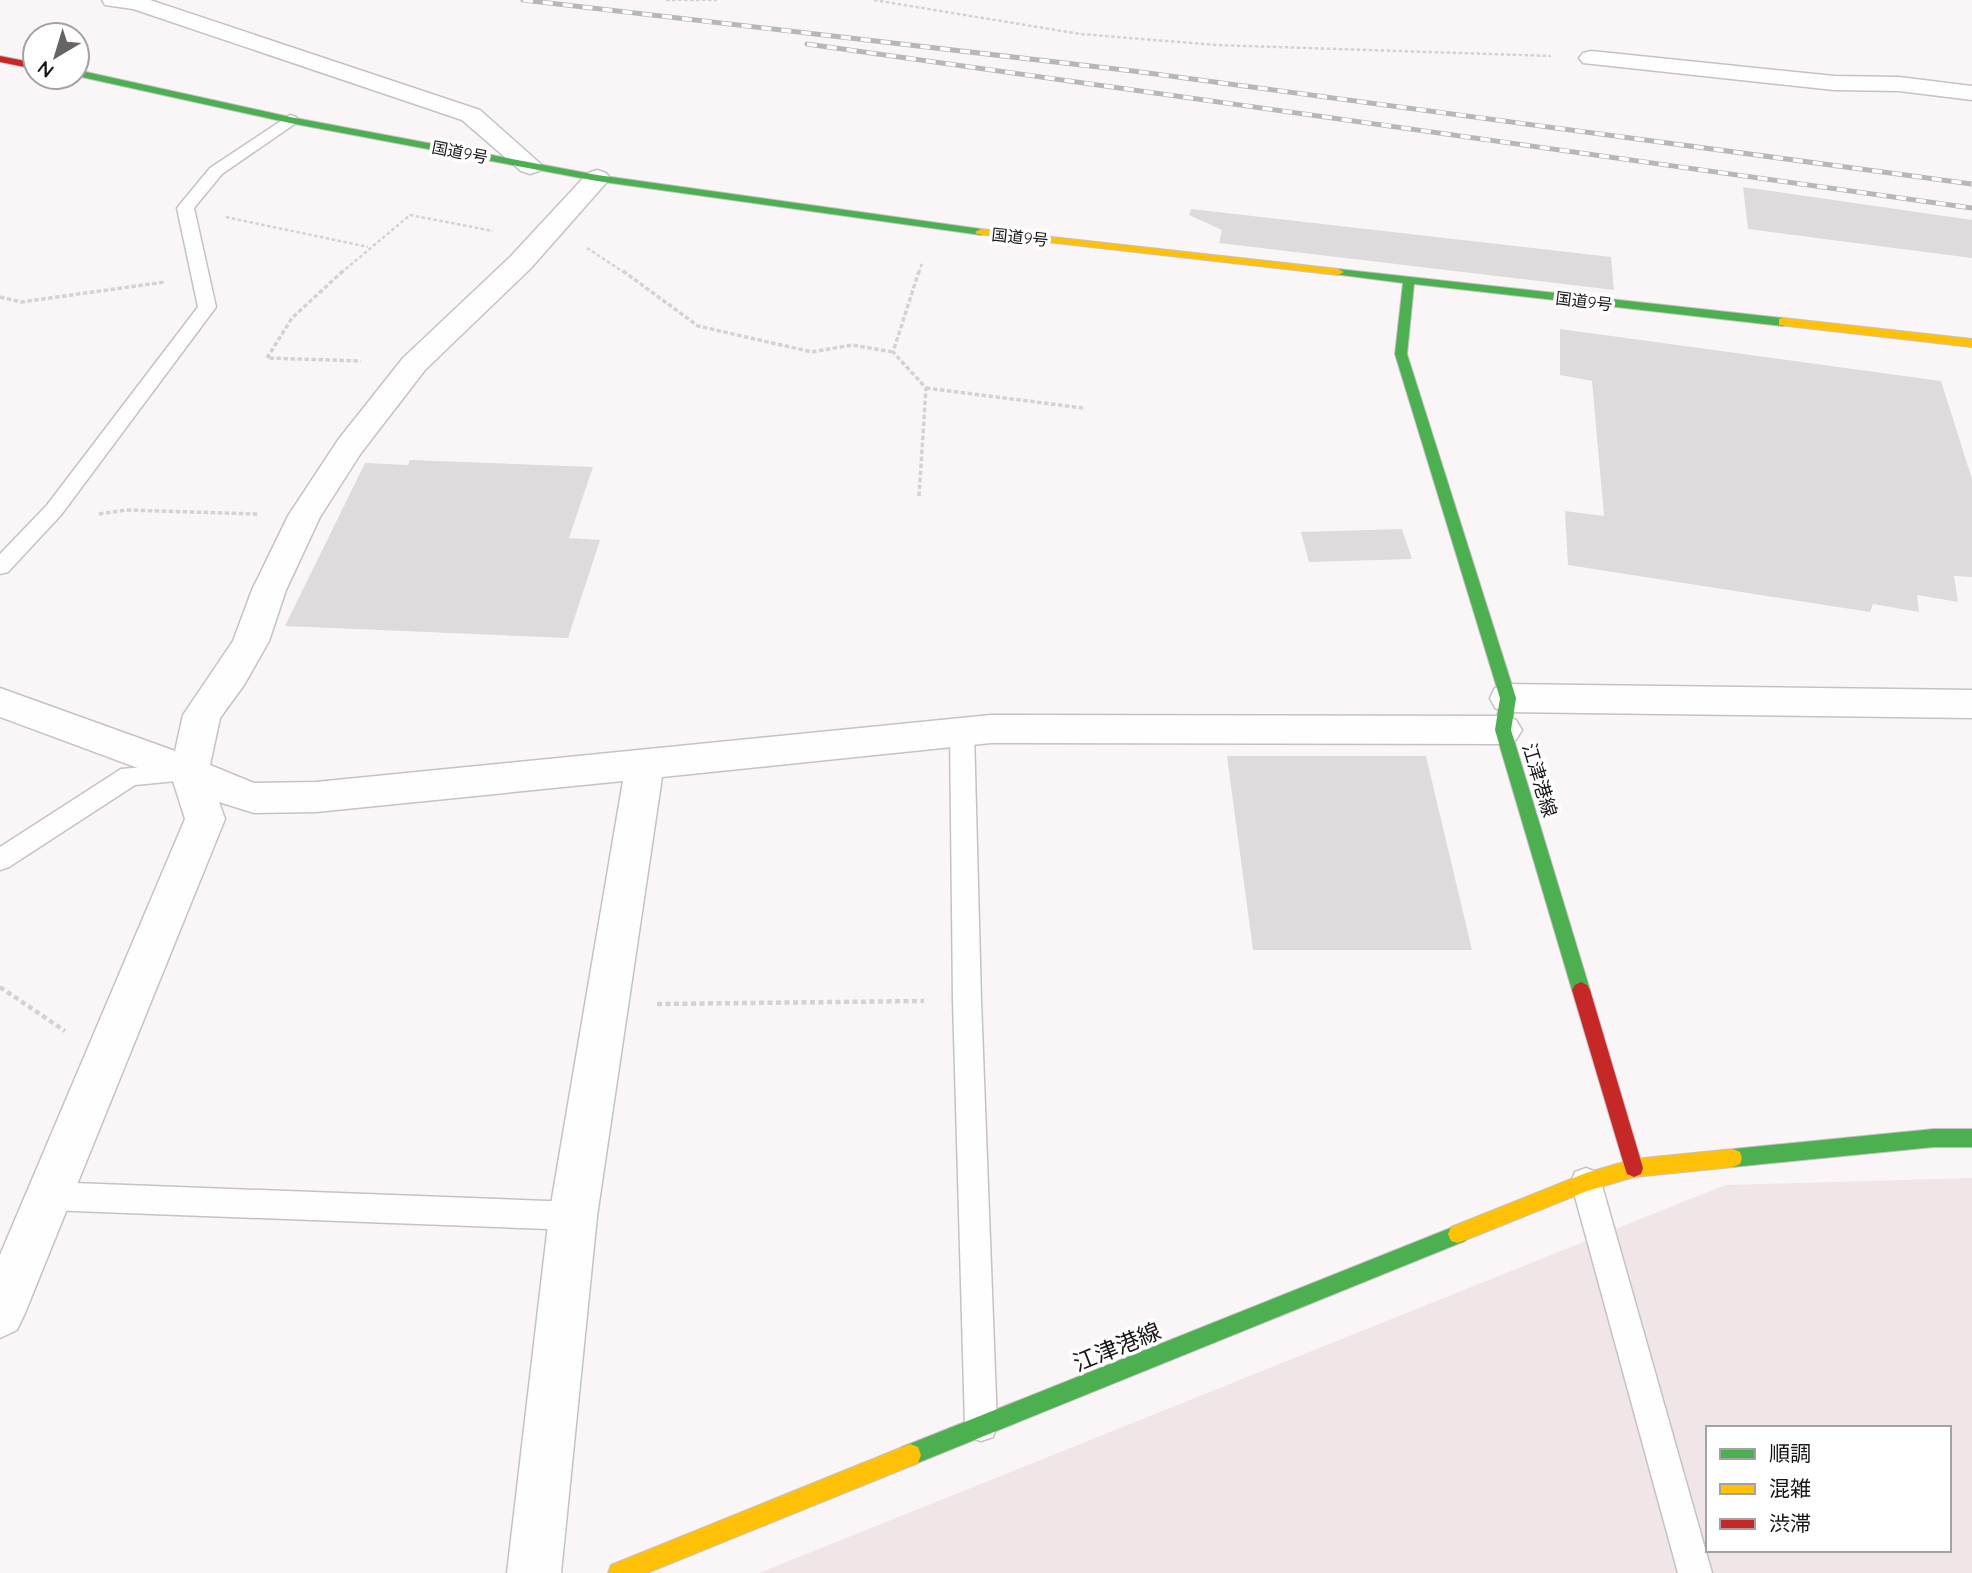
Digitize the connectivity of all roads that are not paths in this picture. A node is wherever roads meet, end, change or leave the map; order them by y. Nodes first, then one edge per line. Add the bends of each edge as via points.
1 (113, 0) edge
2 (1591, 58) road end
3 (0, 59) edge
4 (21, 63) edge
5 (91, 76) edge
6 (1972, 93) edge
7 (290, 120) junction
8 (530, 166) junction
9 (597, 178) junction
10 (1409, 280) junction
11 (1972, 343) edge
12 (0, 568) edge
13 (0, 702) edge
14 (1972, 704) edge
15 (1506, 714) junction
16 (962, 731) junction
17 (645, 764) junction
18 (189, 772) junction
19 (0, 859) edge
20 (1972, 1138) edge
21 (1634, 1168) junction
22 (1586, 1182) junction
23 (48, 1196) junction
24 (573, 1216) junction
25 (0, 1313) edge
26 (981, 1425) junction
27 (534, 1573) edge
28 (619, 1573) edge
29 (1695, 1573) edge

1 - 8 street via 136,3 471,114
2 - 6 street
3 - 4 main road
5 - 7 main road, 国道9号
7 - 8 main road, 国道9号
7 - 12 lane via 216,171 185,208 207,307 54,510
8 - 9 main road, 国道9号
9 - 10 main road, 国道9号 via 934,227
9 - 18 street via 380,404 304,516 251,641 202,715
10 - 11 main road, 国道9号
10 - 15 main road, 江津港線 via 1401,354
13 - 18 street
14 - 15 street
15 - 16 street
15 - 21 main road, 江津港線
16 - 17 street
16 - 26 lane
17 - 18 street via 279,798 229,791
17 - 24 street
18 - 19 lane via 130,776
18 - 23 street via 205,819
20 - 21 main road, 江津港線
21 - 22 main road, 江津港線
22 - 26 main road, 江津港線
22 - 29 lane
23 - 24 lane
23 - 25 street
24 - 27 street
26 - 28 main road, 江津港線

